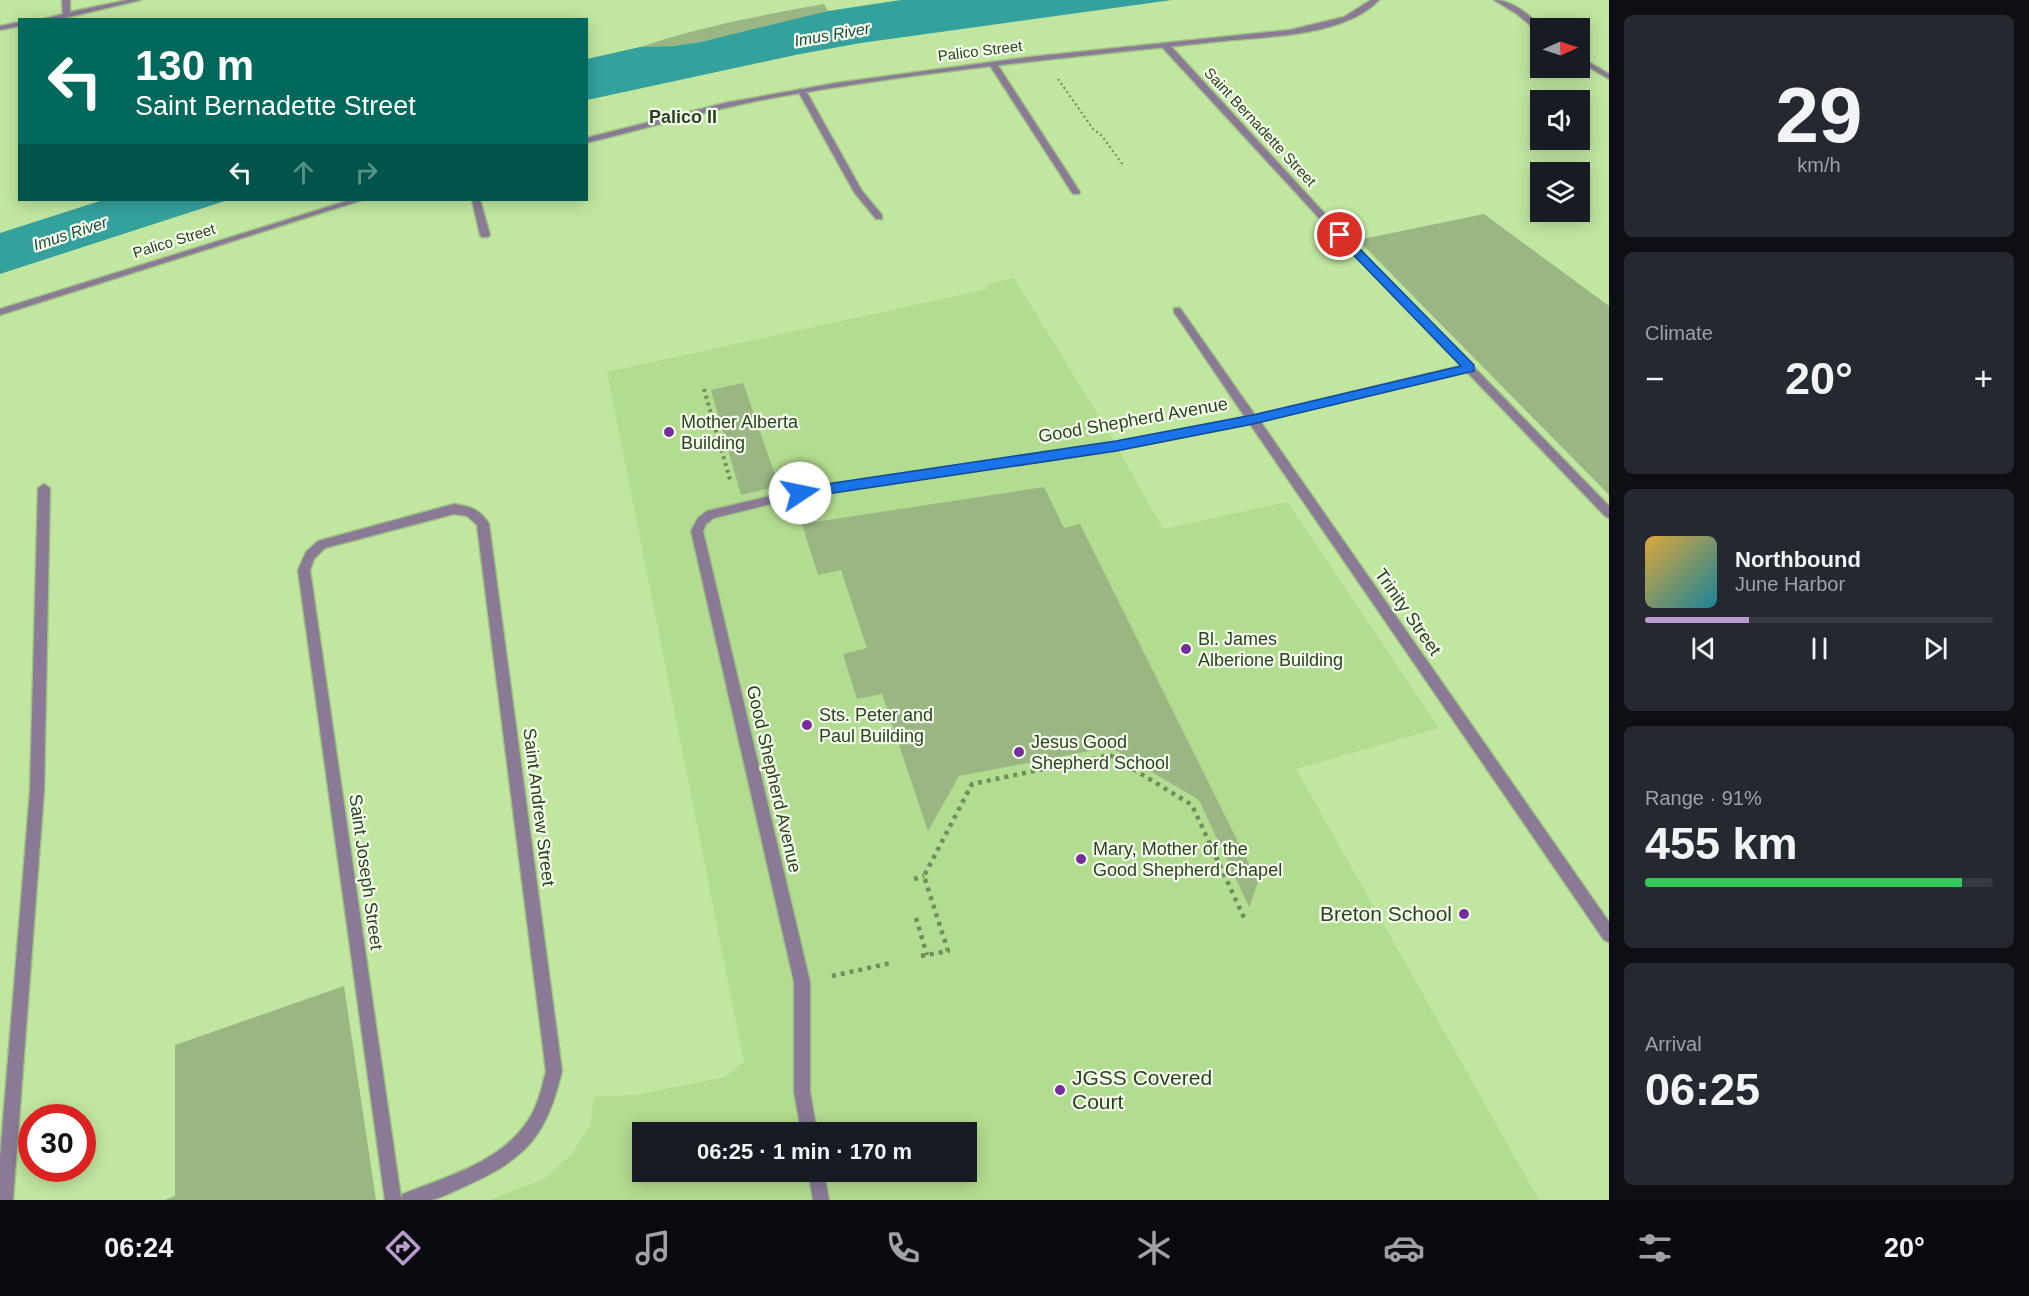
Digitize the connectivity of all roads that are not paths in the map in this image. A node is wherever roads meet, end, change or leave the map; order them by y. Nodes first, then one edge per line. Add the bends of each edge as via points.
1 (66, 0) edge
2 (137, 0) edge
3 (1375, 0) edge
4 (1498, 0) edge
5 (67, 15) junction
6 (53, 18) edge
7 (1530, 20) edge
8 (18, 24) edge
9 (0, 28) edge
10 (1165, 45) junction
11 (993, 64) junction
12 (1590, 65) edge
13 (1609, 76) edge
14 (802, 91) junction
15 (588, 140) edge
16 (1076, 192) dead end
17 (355, 201) edge
18 (476, 201) edge
19 (879, 217) dead end
20 (485, 235) dead end
21 (1177, 310) dead end
22 (0, 312) edge
23 (1470, 368) junction
24 (1253, 419) junction
25 (44, 488) dead end
26 (800, 493) tunnel mouth
27 (783, 497) tunnel mouth
28 (1609, 513) edge
29 (312, 551) joint
30 (1609, 935) edge
31 (807, 1122) edge
32 (818, 1182) edge
33 (5, 1200) edge
34 (393, 1200) edge
35 (409, 1200) edge
36 (821, 1200) edge

1 - 5 street
2 - 5 street
3 - 10 street, Palico Street via 1352,16 1322,26
4 - 7 street
5 - 6 street
8 - 9 street
10 - 11 street, Palico Street
10 - 23 street, Saint Bernadette Street via 1316,210
11 - 14 street, Palico Street
11 - 16 street
12 - 13 street
14 - 15 street, Palico Street via 689,114
14 - 19 street via 858,192
17 - 22 street, Palico Street
18 - 20 street
21 - 24 street, Trinity Street
23 - 24 street, Good Shepherd Avenue
23 - 28 street, Saint Bernadette Street
24 - 26 street, Good Shepherd Avenue via 1116,446
24 - 30 street, Trinity Street
25 - 33 street via 37,791
27 - 31 street, Good Shepherd Avenue via 711,514 702,521 697,541 802,982 802,1091
29 - 34 street, Saint Joseph Street via 304,570
29 - 35 street, Saint Andrew Street via 333,541 454,509 473,512 483,524 554,1071 543,1113 530,1135 512,1153 490,1167
32 - 36 street

